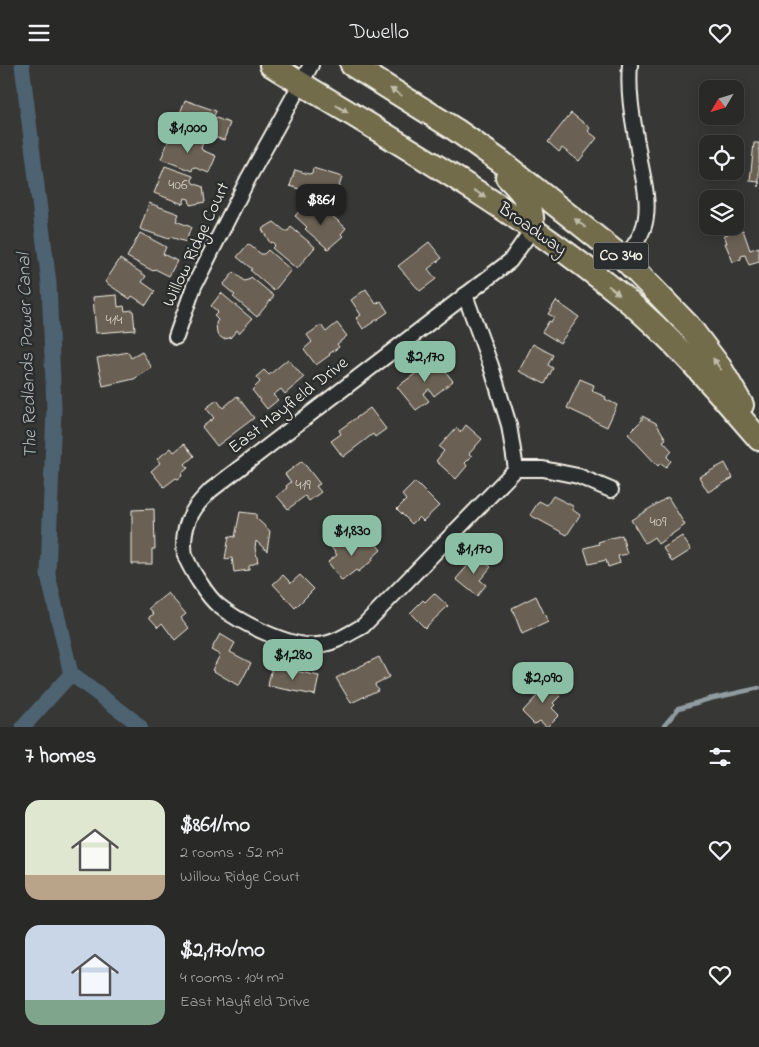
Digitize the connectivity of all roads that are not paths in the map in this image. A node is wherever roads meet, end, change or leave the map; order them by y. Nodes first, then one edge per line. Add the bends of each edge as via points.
1 (271, 65) edge
2 (352, 65) edge
3 (630, 65) edge
4 (306, 74) edge
5 (437, 118) junction
6 (532, 230) junction
7 (624, 259) junction
8 (465, 295) junction
9 (176, 337) dead end
10 (759, 438) edge
11 (516, 469) junction
12 (610, 490) dead end

1 - 4 main road, Broadway / CO 340
5 -> 2 main road, Broadway / CO 340
3 - 7 street via 628,81 646,210 644,229
4 -> 6 main road, Broadway / CO 340
4 - 9 street, Willow Ridge Court via 194,286
5 - 6 main road via 515,185 530,207 534,218
7 -> 5 main road, Broadway / CO 340 via 539,191
6 - 8 street, East Mayfield Drive via 510,261
6 -> 10 main road, Broadway / CO 340 via 622,295
10 -> 7 main road, Broadway / CO 340 via 720,367 689,326
8 - 11 street via 509,425
8 - 11 street, East Mayfield Drive via 210,490 193,509 184,533 185,554 196,577 218,605 258,630 296,644 317,645 340,639 363,626
11 - 12 street via 543,469 578,475

